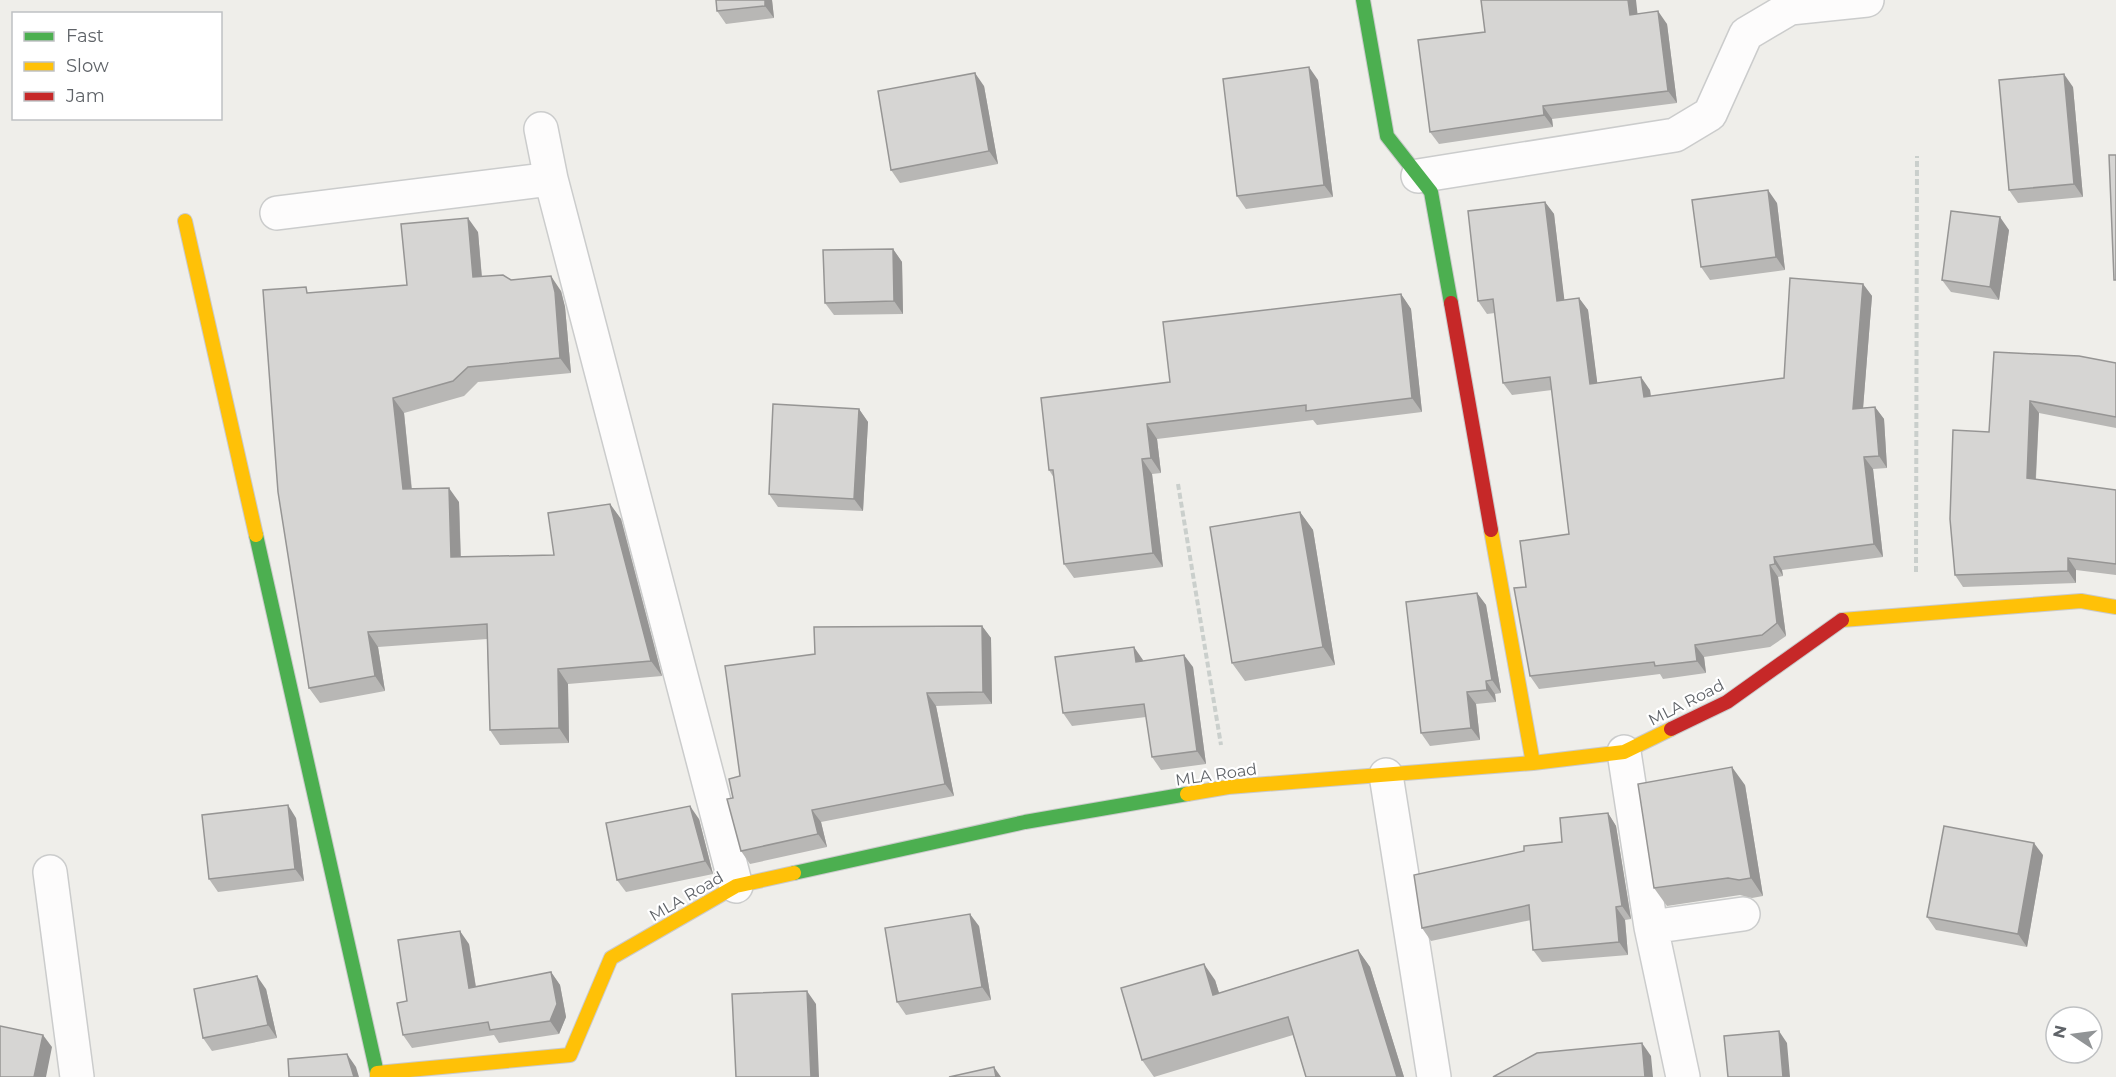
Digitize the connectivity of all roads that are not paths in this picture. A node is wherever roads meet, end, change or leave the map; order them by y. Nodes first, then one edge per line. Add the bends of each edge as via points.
1 (1363, 0) edge
2 (1867, 0) edge
3 (541, 129) dead end
4 (1418, 176) junction
5 (552, 179) junction
6 (277, 213) dead end
7 (185, 221) dead end
8 (2116, 607) edge
9 (1624, 752) junction
10 (1533, 764) junction
11 (1386, 775) junction
12 (50, 872) dead end
13 (736, 886) junction
14 (1743, 914) dead end
15 (1651, 927) junction
16 (377, 1075) edge
17 (77, 1077) edge
18 (1434, 1077) edge
19 (1683, 1077) edge

1 - 4 street via 1387,136
2 - 4 street via 1790,8 1746,34 1710,114 1674,135
3 - 5 street
4 - 10 street via 1431,192
5 - 6 street
5 - 13 street
7 - 16 street
8 - 9 street, MLA Road via 2081,601 1839,620 1727,702
9 - 10 street, MLA Road
9 - 15 street
10 - 11 street, MLA Road
11 - 13 street, MLA Road via 1228,787 1025,822
11 - 18 street
12 - 17 street
13 - 16 street, MLA Road via 611,958 570,1055
14 - 15 street
15 - 19 street

